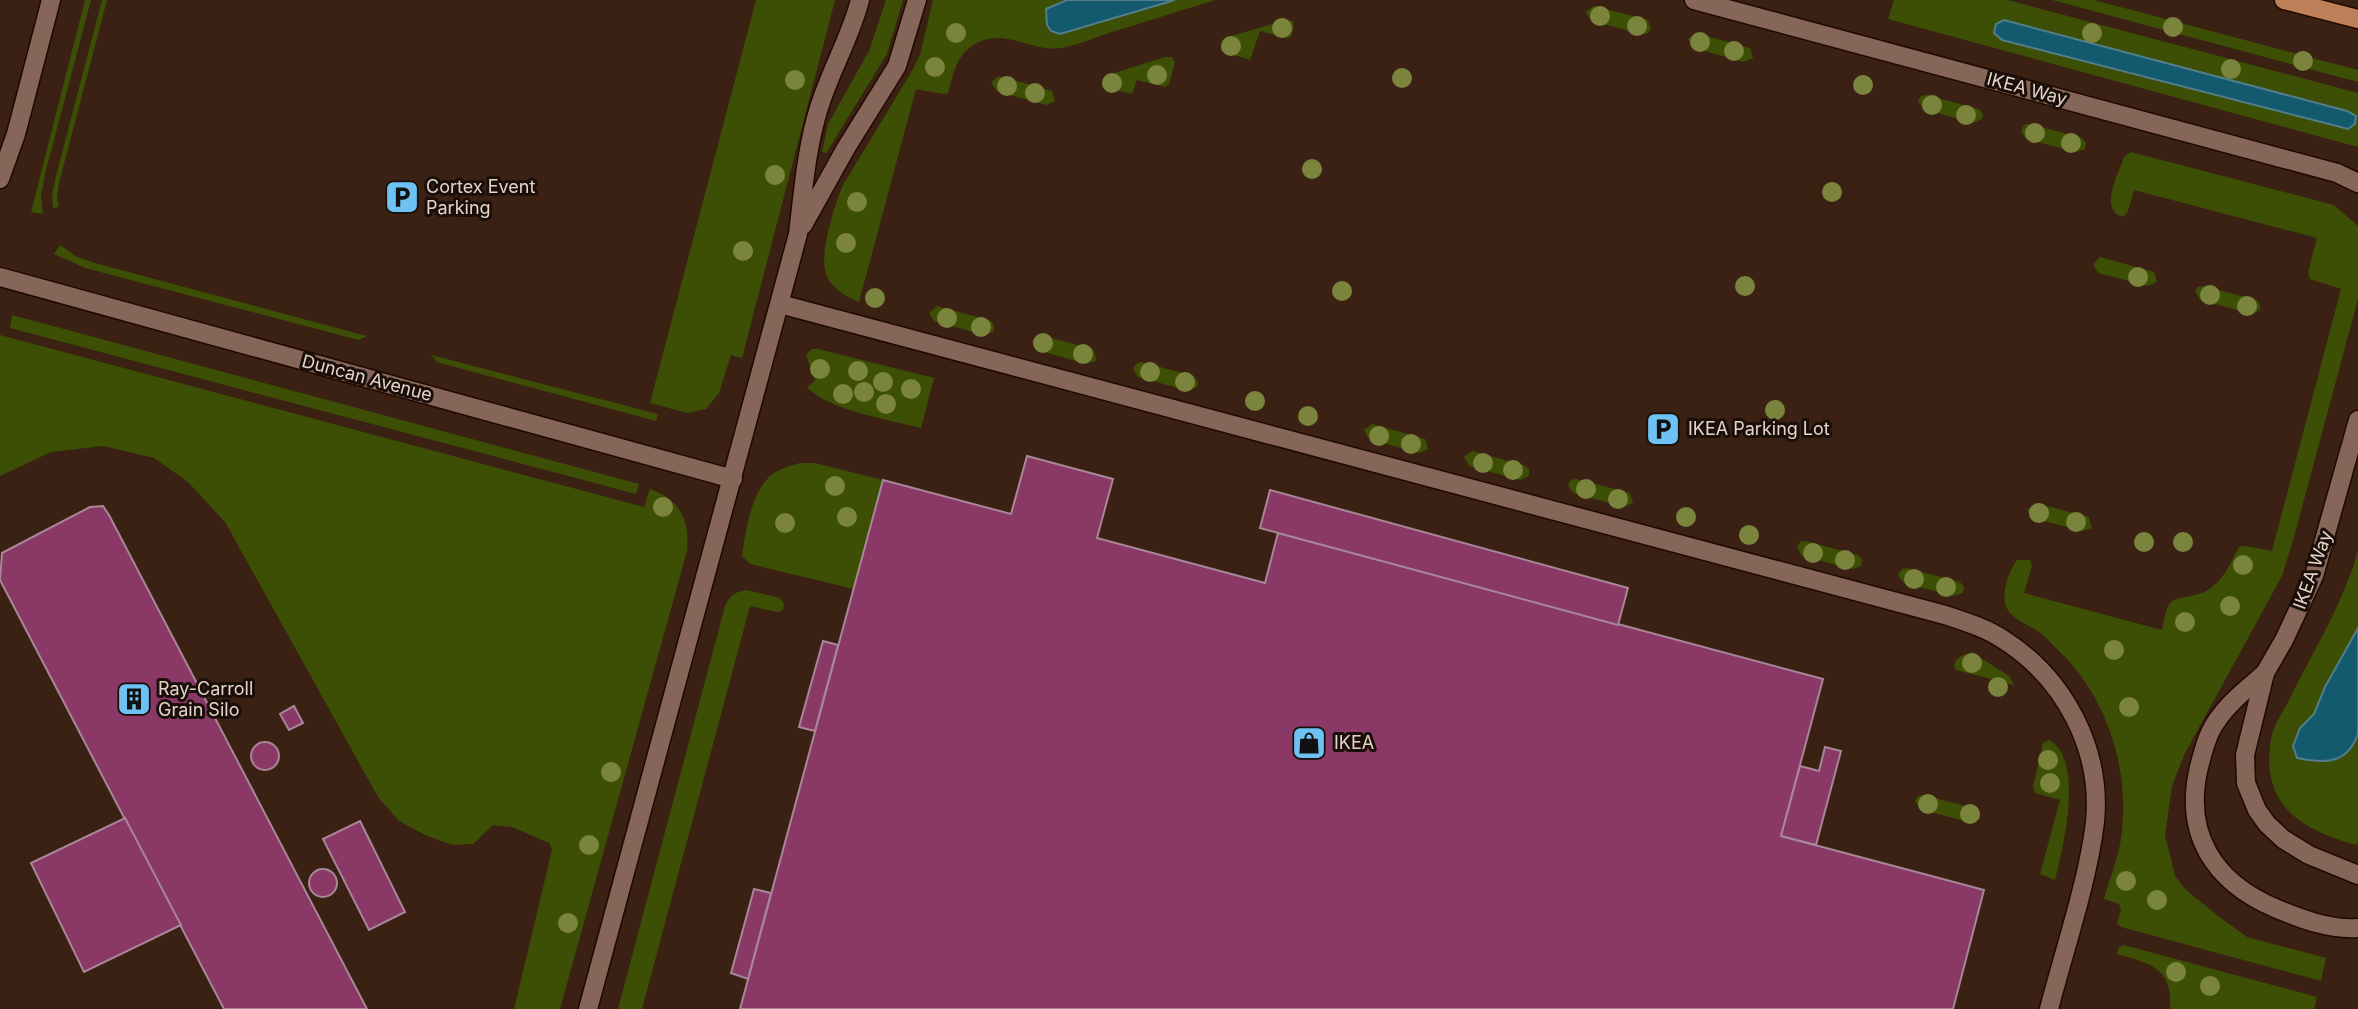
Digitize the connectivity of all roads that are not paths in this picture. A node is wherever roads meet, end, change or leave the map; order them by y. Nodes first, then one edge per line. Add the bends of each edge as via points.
1 (51, 0) edge
2 (860, 0) edge
3 (917, 0) edge
4 (1694, 0) edge
5 (2284, 0) edge
6 (2358, 19) edge
7 (0, 179) edge
8 (2358, 183) edge
9 (798, 234) junction
10 (0, 277) edge
11 (780, 304) junction
12 (2358, 420) edge
13 (733, 479) junction
14 (2265, 673) junction
15 (2358, 875) edge
16 (2358, 928) edge
17 (589, 1009) edge
18 (2049, 1009) edge

1 - 7 street
2 - 9 street via 817,112
3 - 9 street via 897,66
4 - 8 street, IKEA Way via 2337,173
5 - 6 main road
9 - 11 street
10 - 13 street, Duncan Avenue
11 - 13 street
11 - 18 street via 1945,615 2004,640 2041,670 2071,708 2087,746 2095,783 2089,853
12 - 14 street, IKEA Way via 2314,576
13 - 17 street
14 - 15 street, IKEA Way via 2245,755 2246,783 2257,810 2283,839
14 - 16 street, IKEA Way via 2214,724 2202,753 2194,813 2201,838 2212,862 2257,900 2342,929

